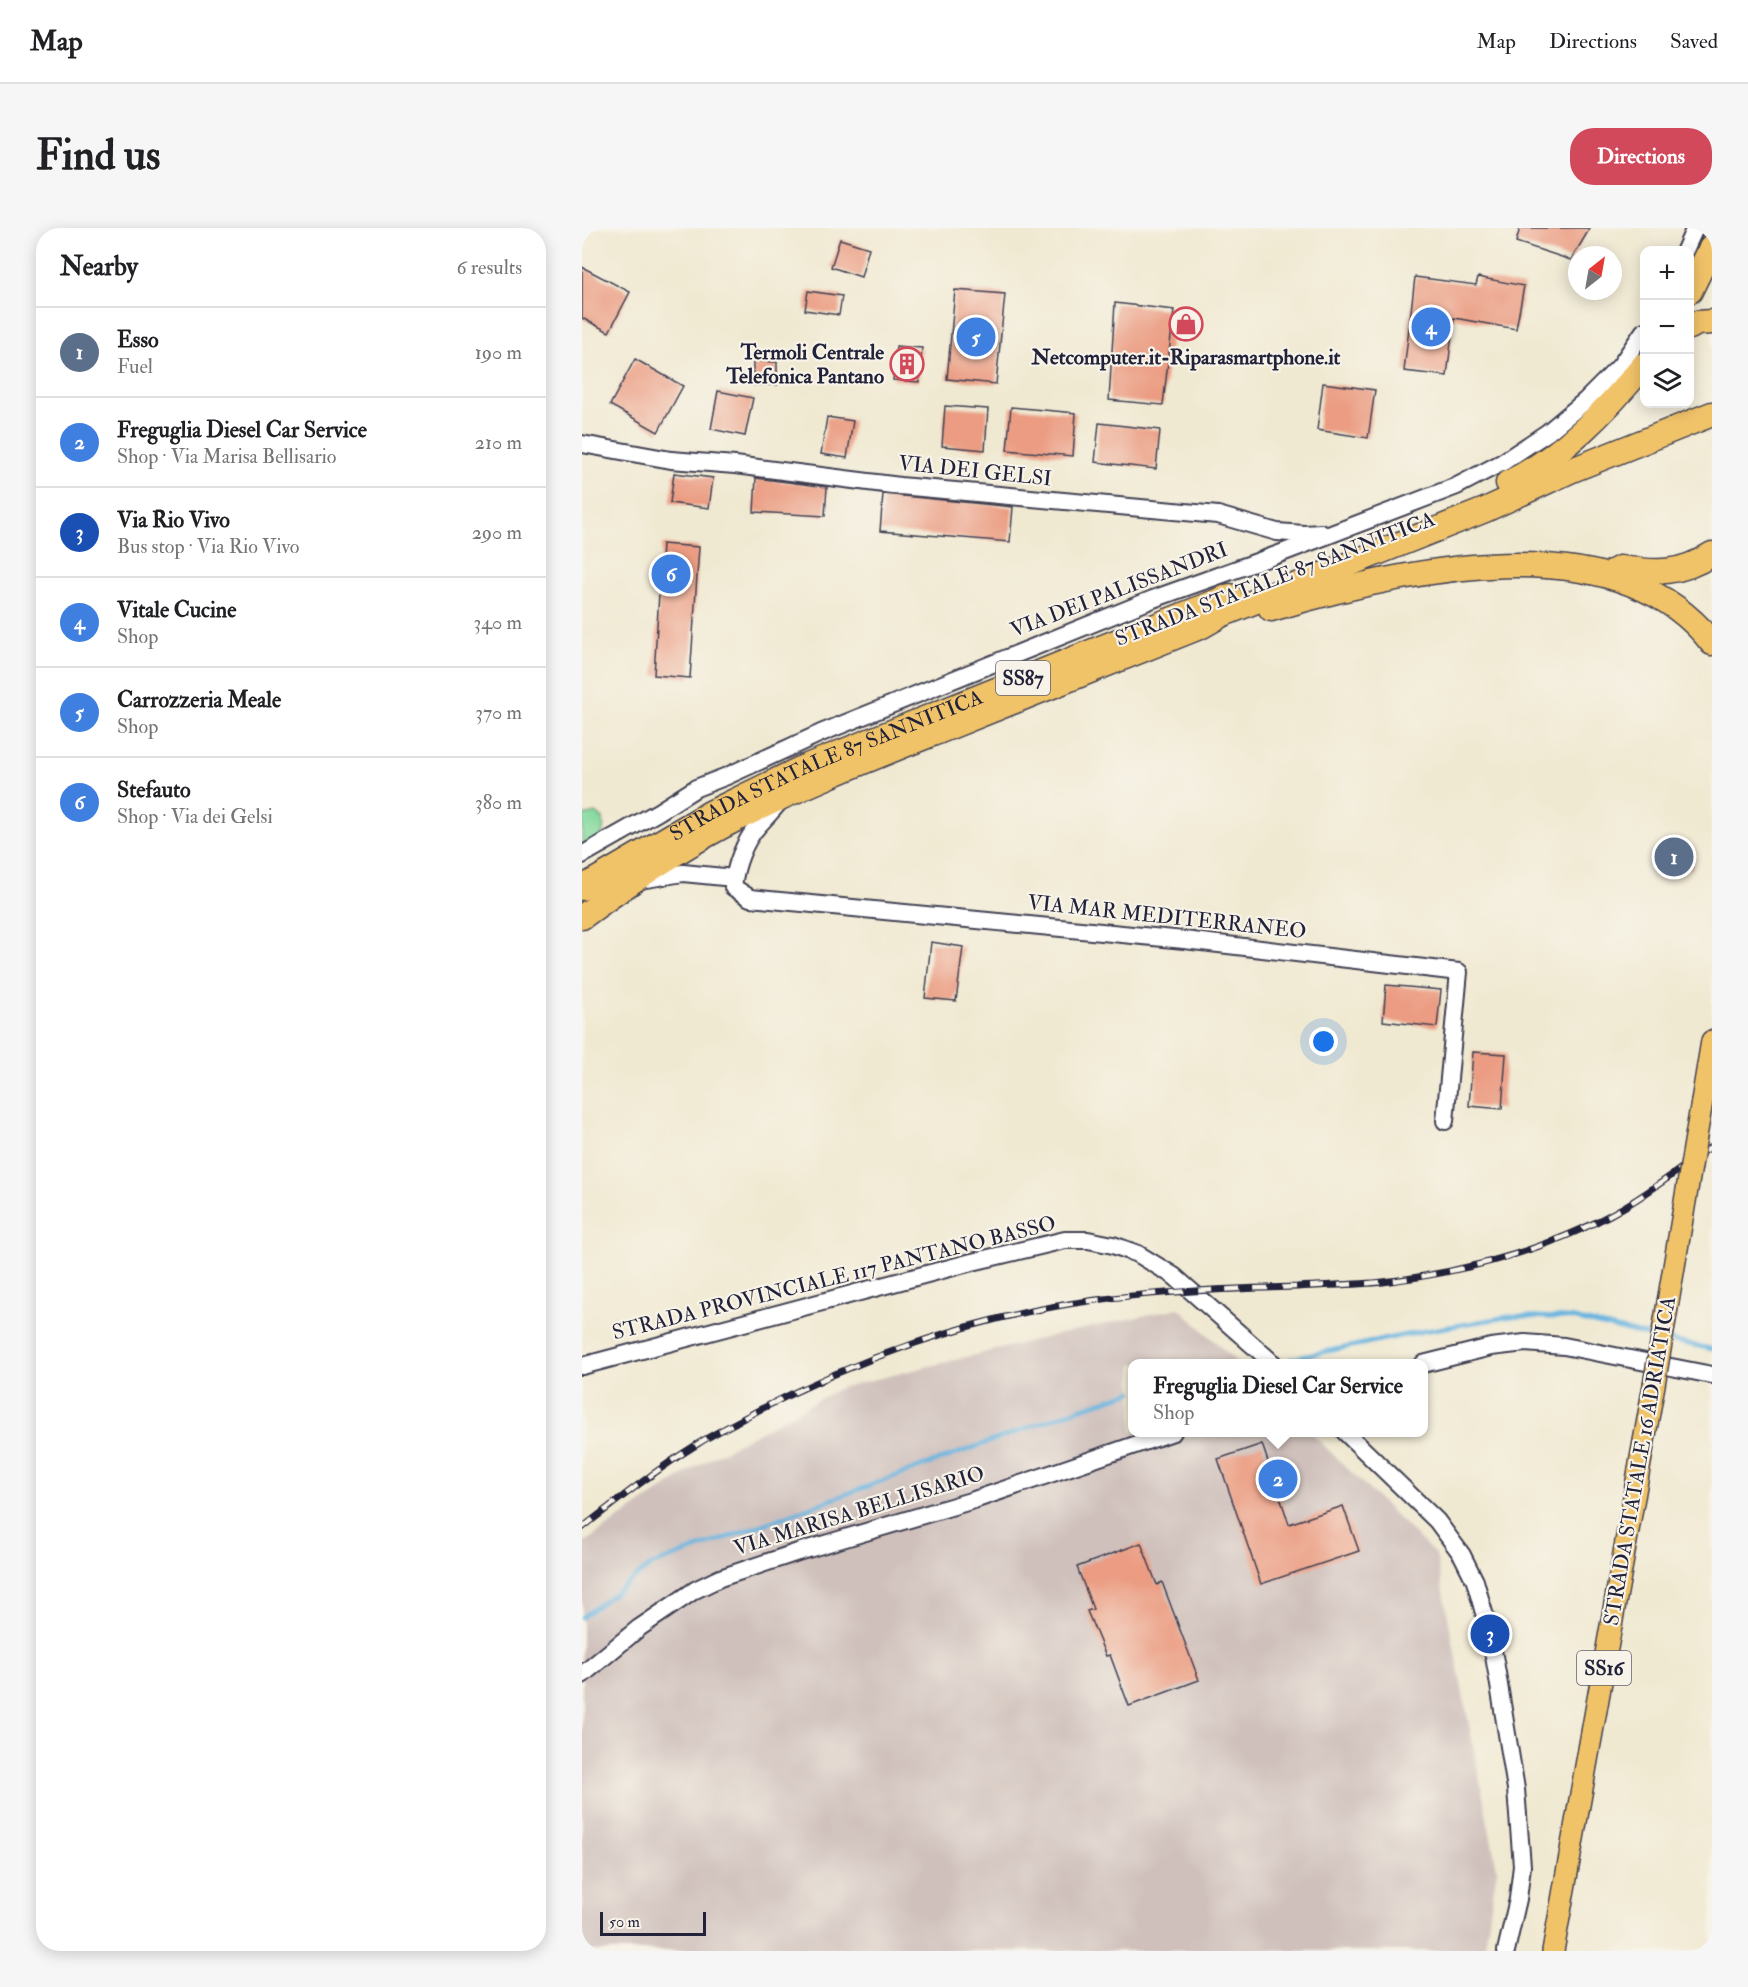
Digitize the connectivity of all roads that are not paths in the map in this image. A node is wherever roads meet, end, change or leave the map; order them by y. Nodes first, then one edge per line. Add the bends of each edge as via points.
1 (1695, 228) edge
2 (1687, 246) edge
3 (1712, 246) edge
4 (1694, 281) edge
5 (1712, 322) edge
6 (1694, 324) edge
7 (1640, 338) edge
8 (1640, 370) edge
9 (1712, 414) edge
10 (582, 444) edge
11 (1572, 470) junction
12 (1479, 498) junction
13 (1362, 522) junction
14 (1712, 554) edge
15 (1603, 575) junction
16 (1202, 626) junction
17 (1712, 643) edge
18 (784, 796) junction
19 (582, 855) edge
20 (734, 878) junction
21 (630, 882) junction
22 (582, 888) edge
23 (582, 917) edge
24 (1712, 1041) edge
25 (1445, 1121) dead end
26 (1268, 1359) edge
27 (1428, 1363) edge
28 (582, 1366) edge
29 (1712, 1375) edge
30 (1158, 1437) edge
31 (1350, 1437) edge
32 (582, 1675) edge
33 (1506, 1951) edge
34 (1553, 1951) edge

1 - 2 street
3 - 4 highway
5 - 6 highway
7 - 13 street, VIA DEI PALISSANDRI via 1620,366 1585,401 1503,462 1457,486
8 - 12 highway via 1573,440 1530,472
9 - 11 highway
10 - 13 street, VIA DEI GELSI via 671,460 900,486 1218,515 1277,532 1320,533
11 - 12 highway
11 - 16 highway, SS87 via 1485,510
12 - 22 highway, STRADA STATALE 87 SANNITICA / SS87 via 802,768 710,813
13 - 19 street, VIA DEI PALISSANDRI via 1153,598 821,733 696,788
14 - 15 highway via 1675,571 1620,568
15 - 16 highway via 1532,566 1445,571 1345,589
15 - 17 highway via 1634,585 1673,605
16 - 18 highway, STRADA STATALE 87 SANNITICA / SS87
18 - 20 street via 748,840
18 - 21 highway, STRADA STATALE 87 SANNITICA / SS87 via 714,831
20 - 21 street via 683,873
20 - 25 street, VIA MAR MEDITERRANEO via 733,887 750,898 1459,972
21 - 23 highway, STRADA STATALE 87 SANNITICA / SS87
24 - 34 main road, STRADA STATALE 16 ADRIATICA / SS16, bridge
26 - 28 street, STRADA PROVINCIALE 117 PANTANO BASSO via 1174,1276 1138,1254 1088,1240 1065,1240
27 - 29 street via 1525,1343 1564,1346
30 - 32 street, VIA MARISA BELLISARIO via 974,1500 720,1578 639,1628
31 - 33 street via 1437,1521 1475,1581 1490,1634 1516,1789 1522,1866

